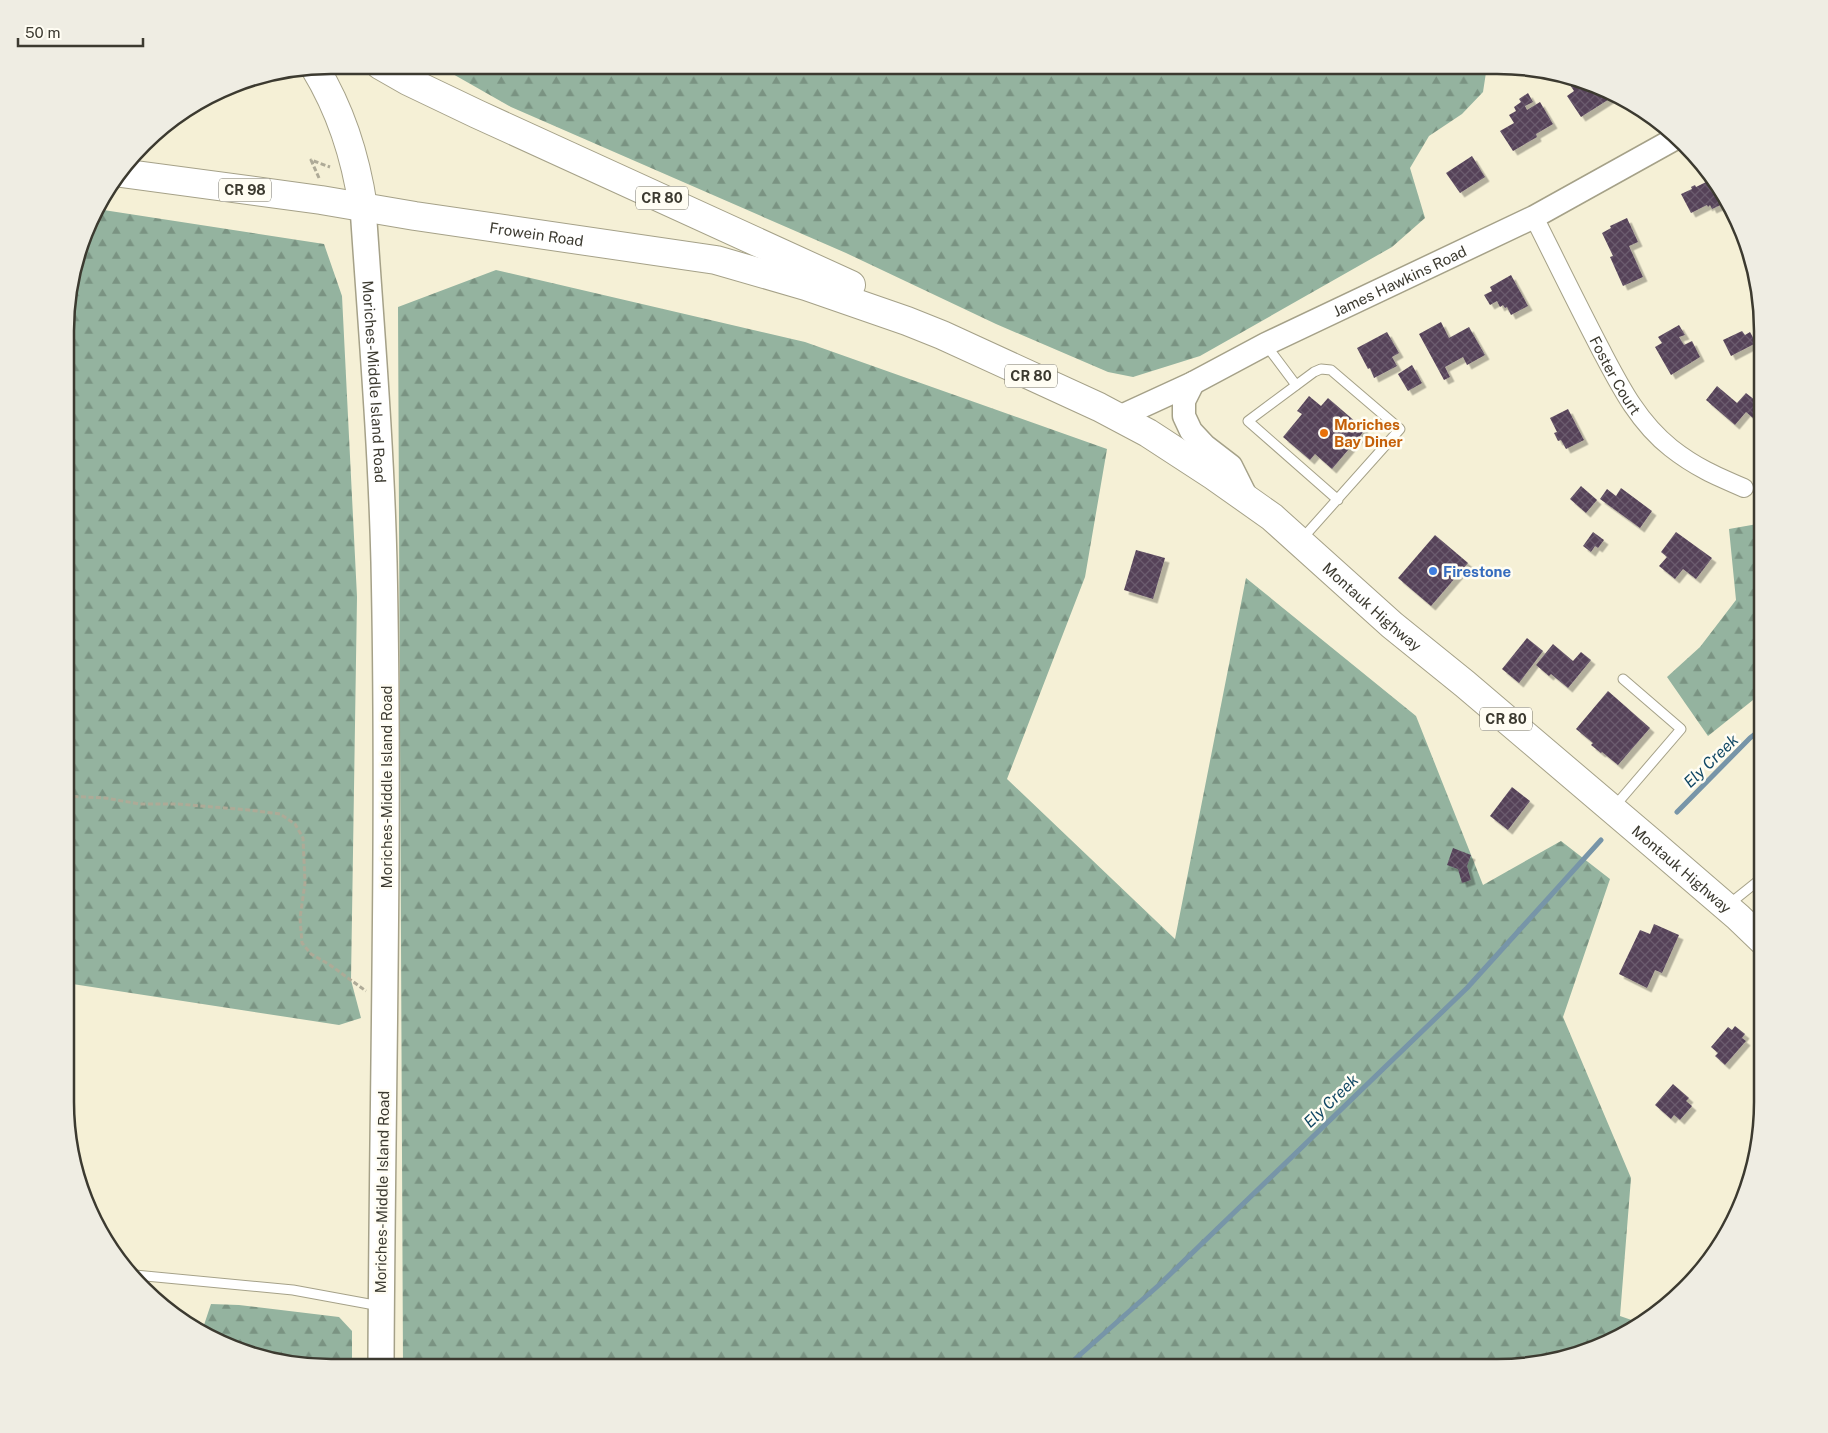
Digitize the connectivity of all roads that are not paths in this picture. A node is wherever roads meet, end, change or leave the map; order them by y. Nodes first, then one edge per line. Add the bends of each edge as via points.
1 (318, 74) edge
2 (396, 74) edge
3 (1670, 141) edge
4 (127, 174) edge
5 (363, 207) junction
6 (1534, 217) junction
7 (942, 335) junction
8 (1266, 344) junction
9 (1194, 383) junction
10 (1296, 385) junction
11 (1119, 417) junction
12 (1744, 488) dead end
13 (1248, 500) junction
14 (1338, 500) junction
15 (1299, 542) junction
16 (1622, 679) dead end
17 (1612, 809) junction
18 (1754, 884) edge
19 (1726, 907) junction
20 (1754, 933) edge
21 (141, 1276) edge
22 (381, 1306) junction
23 (381, 1359) edge

1 - 5 main road via 342,125 356,167
2 - 7 main road, CR 80 via 840,280
3 - 6 street, James Hawkins Road
4 - 5 main road, Frowein Road / CR 98
5 - 7 main road, Frowein Road / CR 80 via 716,260 833,294
5 - 22 main road, Moriches-Middle Island Road via 378,410 384,564 387,873
6 - 8 street, James Hawkins Road
6 - 12 street, Foster Court via 1630,404 1670,448 1703,471
7 - 11 main road, Montauk Highway / CR 80
8 - 9 street, James Hawkins Road
8 - 10 lane
9 - 11 street, James Hawkins Road
9 - 13 street via 1184,401 1184,416 1205,446 1231,466
10 - 14 lane via 1248,421
10 - 14 lane via 1321,369 1331,370 1400,429
11 - 13 main road, Montauk Highway / CR 80 via 1155,437
13 - 15 main road, Montauk Highway / CR 80
14 - 15 lane
15 - 17 main road, Montauk Highway / CR 80 via 1392,625
16 - 17 lane via 1681,729
17 - 19 main road, Montauk Highway / CR 80
18 - 19 lane
19 - 20 main road, Montauk Highway / CR 80
21 - 22 lane via 293,1290
22 - 23 main road, Moriches-Middle Island Road

